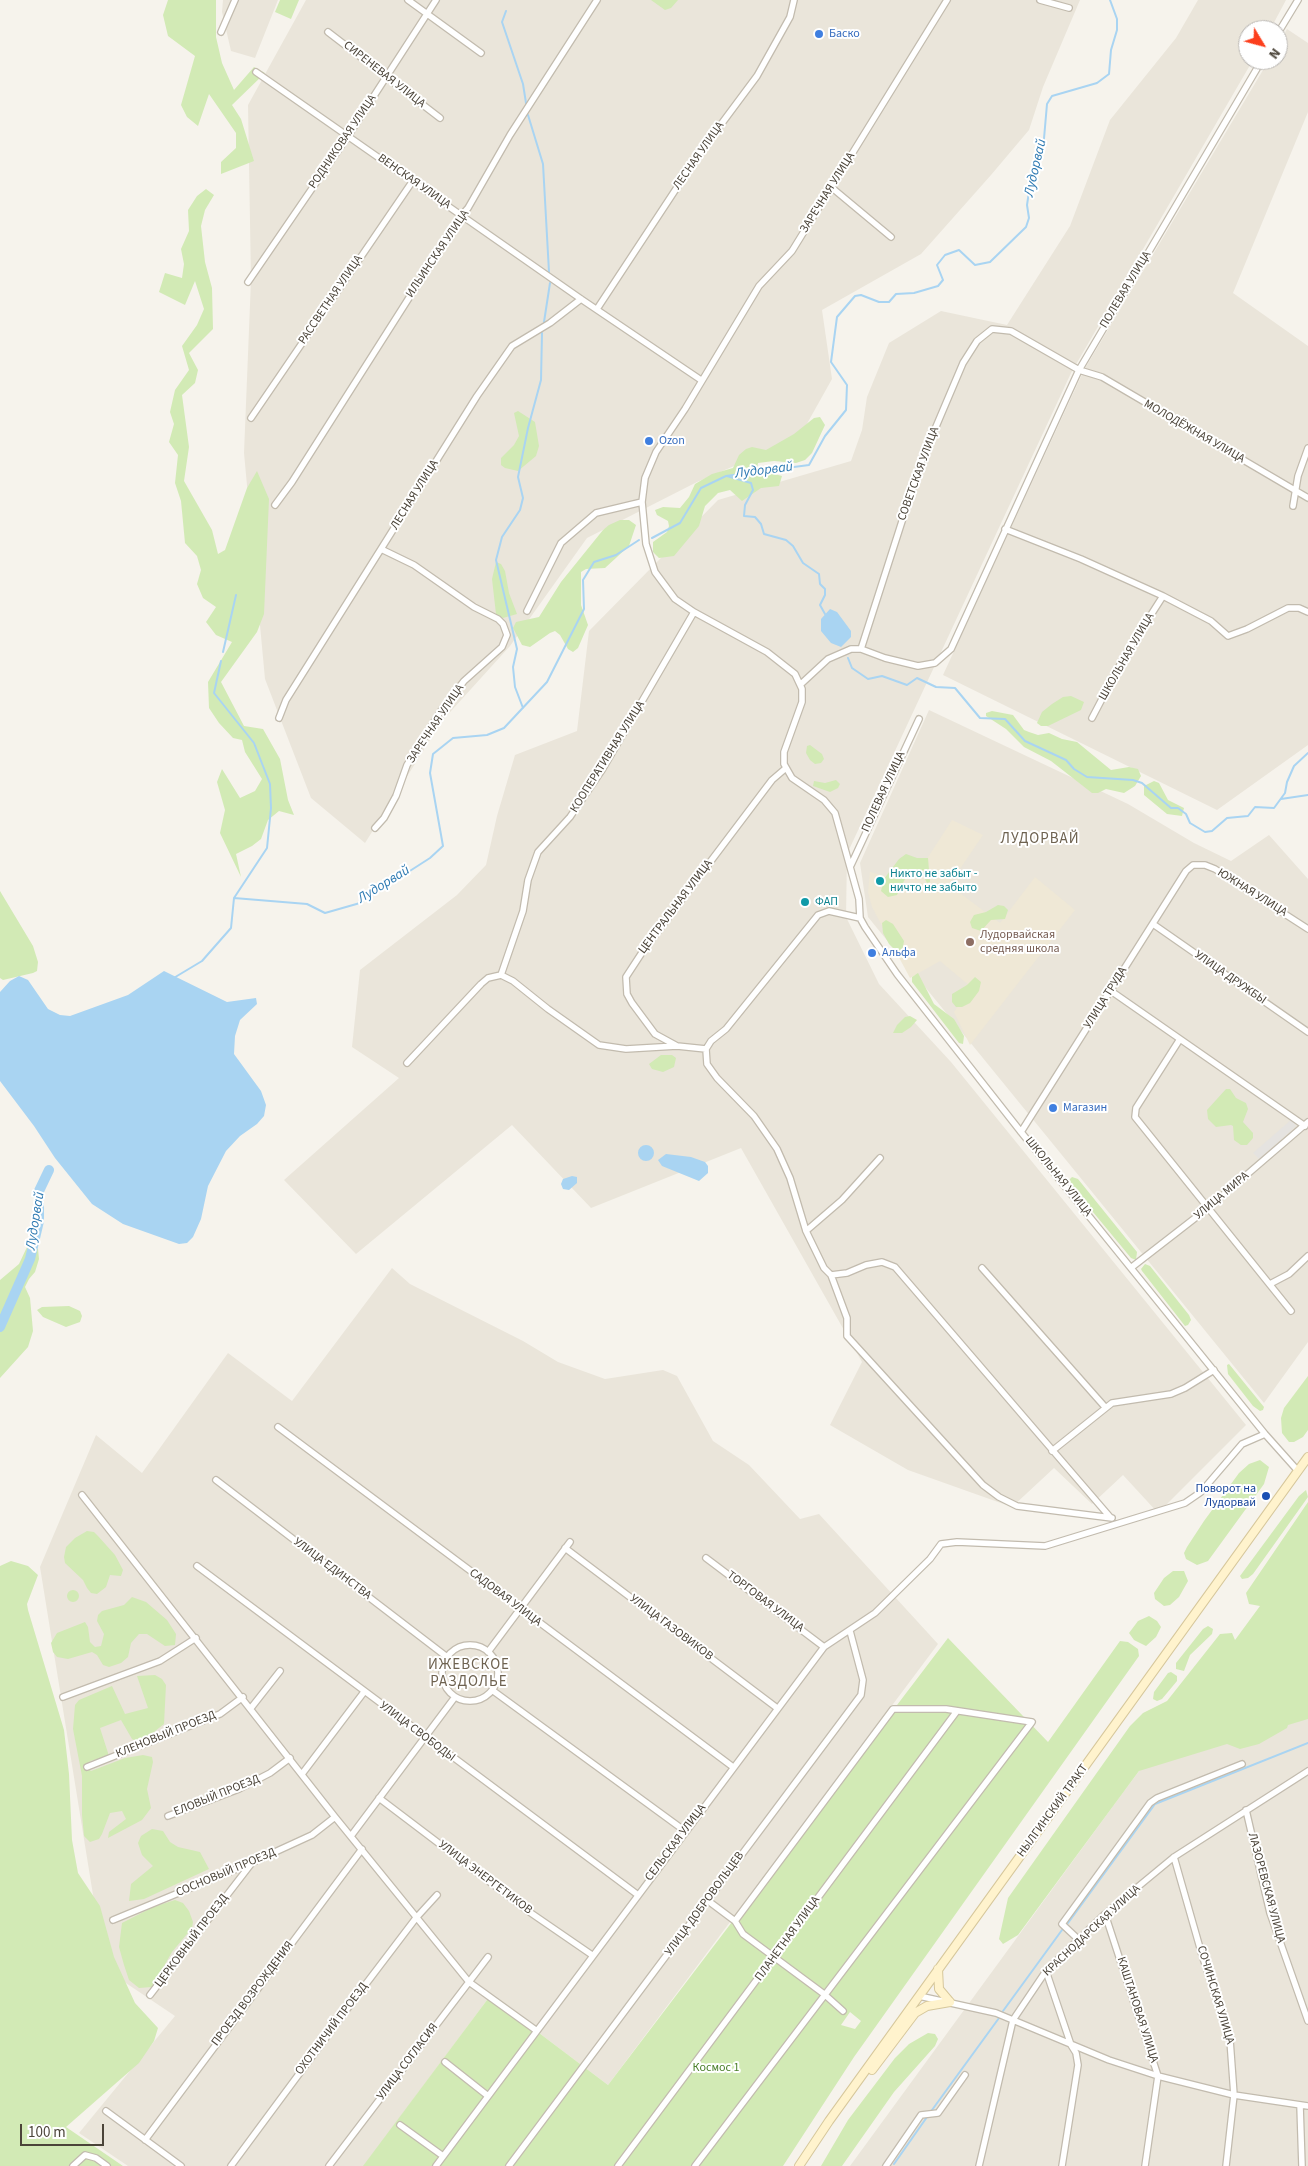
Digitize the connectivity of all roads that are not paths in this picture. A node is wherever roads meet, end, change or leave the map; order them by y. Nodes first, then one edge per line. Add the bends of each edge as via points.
1 (235, 0) edge
2 (408, 0) edge
3 (436, 0) edge
4 (597, 0) edge
5 (794, 0) edge
6 (947, 0) edge
7 (1040, 0) edge
8 (1298, 0) edge
9 (1069, 8) dead end
10 (427, 14) junction
11 (1286, 20) edge
12 (221, 32) dead end
13 (328, 32) dead end
14 (481, 53) dead end
15 (1256, 70) edge
16 (256, 72) dead end
17 (387, 76) junction
18 (440, 118) dead end
19 (348, 136) junction
20 (412, 182) junction
21 (831, 187) junction
22 (461, 216) junction
23 (891, 237) dead end
24 (248, 282) dead end
25 (581, 299) junction
26 (597, 309) junction
27 (1011, 331) joint
28 (1079, 370) junction
29 (701, 380) junction
30 (251, 418) dead end
31 (1308, 448) edge
32 (1294, 490) junction
33 (1308, 498) edge
34 (642, 502) junction
35 (275, 505) dead end
36 (1292, 506) dead end
37 (1005, 529) junction
38 (381, 549) junction
39 (1163, 596) junction
40 (527, 612) dead end
41 (694, 612) junction
42 (1308, 612) edge
43 (861, 648) junction
44 (801, 684) junction
45 (279, 718) dead end
46 (1092, 718) dead end
47 (919, 719) dead end
48 (786, 768) junction
49 (374, 828) dead end
50 (1193, 865) joint
51 (850, 866) junction
52 (860, 918) junction
53 (1153, 924) junction
54 (1308, 929) edge
55 (501, 976) junction
56 (1110, 991) junction
57 (1308, 1032) edge
58 (1180, 1038) junction
59 (677, 1046) junction
60 (706, 1049) junction
61 (407, 1063) dead end
62 (1306, 1124) edge
63 (1021, 1132) junction
64 (880, 1158) dead end
65 (1208, 1208) junction
66 (806, 1231) junction
67 (1308, 1256) edge
68 (1132, 1267) junction
69 (982, 1268) dead end
70 (831, 1275) junction
71 (1270, 1284) junction
72 (1291, 1311) dead end
73 (1214, 1370) junction
74 (1106, 1407) junction
75 (278, 1427) dead end
76 (1265, 1434) junction
77 (1052, 1451) junction
78 (1308, 1457) edge
79 (1298, 1471) junction
80 (216, 1480) dead end
81 (82, 1495) dead end
82 (1110, 1517) junction
83 (1120, 1522) junction
84 (570, 1542) dead end
85 (565, 1548) junction
86 (706, 1558) dead end
87 (197, 1566) dead end
88 (520, 1610) junction
89 (850, 1631) junction
90 (196, 1638) junction
91 (824, 1647) junction
92 (488, 1652) junction
93 (448, 1657) junction
94 (280, 1670) dead end
95 (492, 1690) junction
96 (364, 1692) junction
97 (243, 1697) junction
98 (455, 1697) junction
99 (63, 1698) dead end
100 (251, 1708) junction
101 (778, 1708) junction
102 (957, 1711) junction
103 (424, 1738) junction
104 (290, 1758) junction
105 (1242, 1764) dead end
106 (87, 1767) dead end
107 (733, 1767) junction
108 (1308, 1771) edge
109 (302, 1774) junction
110 (379, 1798) junction
111 (1246, 1810) junction
112 (168, 1816) dead end
113 (335, 1817) junction
114 (685, 1831) junction
115 (351, 1836) junction
116 (362, 1849) junction
117 (1174, 1857) junction
118 (251, 1863) junction
119 (437, 1895) dead end
120 (638, 1895) junction
121 (706, 1900) junction
122 (1106, 1914) junction
123 (416, 1918) junction
124 (113, 1920) dead end
125 (735, 1921) junction
126 (1078, 1940) junction
127 (592, 1955) junction
128 (488, 1957) dead end
129 (774, 1958) junction
130 (938, 1969) junction
131 (1046, 1970) junction
132 (469, 1982) junction
133 (824, 1994) junction
134 (150, 1995) dead end
135 (919, 1996) junction
136 (950, 2002) junction
137 (843, 2012) dead end
138 (1013, 2020) junction
139 (1308, 2021) edge
140 (537, 2031) junction
141 (1071, 2045) junction
142 (445, 2062) dead end
143 (965, 2075) dead end
144 (1158, 2076) junction
145 (488, 2096) junction
146 (1234, 2096) junction
147 (1300, 2105) junction
148 (1308, 2106) edge
149 (838, 2109) junction
150 (106, 2112) dead end
151 (400, 2125) dead end
152 (145, 2140) junction
153 (443, 2156) junction
154 (73, 2166) edge
155 (107, 2166) edge
156 (181, 2166) edge
157 (231, 2166) edge
158 (329, 2166) edge
159 (436, 2166) edge
160 (509, 2166) edge
161 (618, 2166) edge
162 (694, 2166) edge
163 (800, 2166) edge
164 (886, 2166) edge
165 (979, 2166) edge
166 (1062, 2166) edge
167 (1145, 2166) edge
168 (1226, 2166) edge
169 (1302, 2166) edge

1 - 12 street
2 - 10 street
3 - 10 street, РОДНИКОВАЯ УЛИЦА
4 - 22 street, ИЛЬИНСКАЯ УЛИЦА
5 - 26 street, ЛЕСНАЯ УЛИЦА via 790,17 757,76 699,154
6 - 21 street, ЗАРЕЧНАЯ УЛИЦА
7 - 9 street
8 - 11 street
10 - 14 street
10 - 17 street, РОДНИКОВАЯ УЛИЦА
13 - 17 street, СИРЕНЕВАЯ УЛИЦА
15 - 28 street, ПОЛЕВАЯ УЛИЦА
16 - 19 street, ВЕНСКАЯ УЛИЦА
17 - 18 street, СИРЕНЕВАЯ УЛИЦА
17 - 19 street, РОДНИКОВАЯ УЛИЦА
19 - 20 street, ВЕНСКАЯ УЛИЦА
19 - 24 street, РОДНИКОВАЯ УЛИЦА
20 - 22 street, ВЕНСКАЯ УЛИЦА
20 - 30 street, РАССВЕТНАЯ УЛИЦА
21 - 23 street
21 - 29 street, ЗАРЕЧНАЯ УЛИЦА via 792,251 759,286
22 - 25 street, ВЕНСКАЯ УЛИЦА
22 - 35 street, ИЛЬИНСКАЯ УЛИЦА
25 - 26 street, ВЕНСКАЯ УЛИЦА
25 - 38 street, ЛЕСНАЯ УЛИЦА via 512,346
26 - 29 street, ВЕНСКАЯ УЛИЦА
27 - 28 street, МОЛОДЁЖНАЯ УЛИЦА
27 - 43 street, СОВЕТСКАЯ УЛИЦА via 996,329 986,332 963,363 921,462
28 - 32 street, МОЛОДЁЖНАЯ УЛИЦА via 1102,377
28 - 37 street, ПОЛЕВАЯ УЛИЦА
29 - 34 street, ЗАРЕЧНАЯ УЛИЦА via 649,466
31 - 32 street
32 - 33 street, МОЛОДЁЖНАЯ УЛИЦА
32 - 36 street
34 - 40 street via 596,513 561,543
34 - 41 street, ЗАРЕЧНАЯ УЛИЦА via 646,544 661,582 675,599
37 - 39 street
37 - 43 street, ПОЛЕВАЯ УЛИЦА via 947,654 935,663 918,666
38 - 45 street, ЛЕСНАЯ УЛИЦА via 286,700
38 - 49 street, ЗАРЕЧНАЯ УЛИЦА via 414,565 474,607 498,619 507,635 502,647 464,681 442,709 407,765 392,803
39 - 42 street via 1211,621 1228,636 1288,608
39 - 46 street, ШКОЛЬНАЯ УЛИЦА via 1124,657
41 - 44 street via 784,663
41 - 55 street, КООПЕРАТИВНАЯ УЛИЦА via 602,770 570,817 538,852 528,880 524,911
43 - 44 street via 828,658
44 - 48 street via 802,702 784,752
47 - 51 street, ПОЛЕВАЯ УЛИЦА
48 - 51 street via 796,782 832,808
48 - 59 street, ЦЕНТРАЛЬНАЯ УЛИЦА via 772,780 642,951 626,977 627,994 632,1003 656,1034
50 - 53 street, УЛИЦА ТРУДА
50 - 54 street, ЮЖНАЯ УЛИЦА via 1215,869
51 - 52 street, ШКОЛЬНАЯ УЛИЦА via 859,898
52 - 60 street via 828,911 818,915 726,1029
52 - 63 street, ШКОЛЬНАЯ УЛИЦА via 897,974
53 - 56 street, УЛИЦА ТРУДА
53 - 57 street, УЛИЦА ДРУЖБЫ
55 - 59 street via 513,980 555,1015 599,1045 626,1049
55 - 61 street via 488,978 481,984
56 - 58 street
56 - 63 street, УЛИЦА ТРУДА
58 - 62 street
58 - 65 street via 1136,1108 1135,1117
59 - 60 street
60 - 66 street via 710,1070 754,1116 776,1149 790,1178
62 - 65 street, УЛИЦА МИРА
63 - 68 street, ШКОЛЬНАЯ УЛИЦА
64 - 66 street via 842,1200
65 - 68 street, УЛИЦА МИРА
65 - 71 street
66 - 70 street via 824,1268
67 - 71 street via 1289,1274
68 - 73 street, ШКОЛЬНАЯ УЛИЦА
69 - 74 street
70 - 77 street via 882,1262 895,1267
70 - 82 street via 847,1318 847,1336 984,1485 1017,1506
71 - 72 street
73 - 74 street via 1171,1394 1123,1400
73 - 76 street, ШКОЛЬНАЯ УЛИЦА
74 - 77 street
75 - 88 street, САДОВАЯ УЛИЦА
76 - 79 street, ШКОЛЬНАЯ УЛИЦА
76 - 83 street via 1242,1444 1191,1500
77 - 82 street
78 - 79 main road, НЫЛГИНСКИЙ ТРАКТ
79 - 130 main road, НЫЛГИНСКИЙ ТРАКТ
80 - 93 street, УЛИЦА ЕДИНСТВА
81 - 90 street
82 - 83 street
83 - 89 street, СЕЛЬСКАЯ УЛИЦА via 1045,1546 941,1544 875,1613
84 - 85 street
85 - 88 street
85 - 101 street, УЛИЦА ГАЗОВИКОВ
86 - 91 street, ТОРГОВАЯ УЛИЦА
87 - 96 street, УЛИЦА СВОБОДЫ
88 - 92 street
88 - 107 street, САДОВАЯ УЛИЦА
89 - 91 street, СЕЛЬСКАЯ УЛИЦА
89 - 121 street, УЛИЦА ДОБРОВОЛЬЦЕВ via 863,1680 861,1695
90 - 97 street
90 - 99 street via 160,1661
91 - 101 street, СЕЛЬСКАЯ УЛИЦА
92 - 93 street via 480,1647 462,1646
92 - 95 street via 494,1658 498,1674
93 - 98 street via 442,1674 444,1683
94 - 100 street
95 - 98 street via 471,1702
95 - 114 street
96 - 103 street, УЛИЦА СВОБОДЫ
96 - 109 street
97 - 100 street
97 - 106 street, КЛЕНОВЫЙ ПРОЕЗД via 220,1714
98 - 103 street
100 - 104 street
101 - 107 street, СЕЛЬСКАЯ УЛИЦА
102 - 125 street via 893,1709
102 - 129 street, ПЛАНЕТНАЯ УЛИЦА
102 - 133 street via 1032,1722
103 - 110 street
103 - 120 street, УЛИЦА СВОБОДЫ
104 - 109 street
104 - 112 street, ЕЛОВЫЙ ПРОЕЗД via 270,1774 239,1789
105 - 126 street via 1150,1803 1062,1924
107 - 114 street, СЕЛЬСКАЯ УЛИЦА
108 - 111 street, КРАСНОДАРСКАЯ УЛИЦА
109 - 113 street
110 - 115 street
110 - 127 street, УЛИЦА ЭНЕРГЕТИКОВ via 528,1911
111 - 117 street, КРАСНОДАРСКАЯ УЛИЦА
111 - 139 street, ЛАЗОРЕВСКАЯ УЛИЦА via 1270,1913
113 - 115 street
113 - 118 street, СОСНОВЫЙ ПРОЕЗД via 312,1835
114 - 120 street, СЕЛЬСКАЯ УЛИЦА
115 - 116 street
116 - 123 street
116 - 152 street, ПРОЕЗД ВОЗРОЖДЕНИЯ
117 - 122 street, КРАСНОДАРСКАЯ УЛИЦА
117 - 146 street, СОЧИНСКАЯ УЛИЦА via 1230,2040
118 - 124 street, СОСНОВЫЙ ПРОЕЗД
118 - 134 street, ЦЕРКОВНЫЙ ПРОЕЗД
119 - 123 street, ОХОТНИЧИЙ ПРОЕЗД
120 - 127 street, СЕЛЬСКАЯ УЛИЦА
121 - 125 street
121 - 160 street, УЛИЦА ДОБРОВОЛЬЦЕВ
122 - 126 street, КРАСНОДАРСКАЯ УЛИЦА
122 - 144 street, КАШТАНОВАЯ УЛИЦА
123 - 132 street
123 - 157 street, ОХОТНИЧИЙ ПРОЕЗД
125 - 129 street via 743,1934
126 - 131 street, КРАСНОДАРСКАЯ УЛИЦА
127 - 140 street, СЕЛЬСКАЯ УЛИЦА
128 - 132 street, УЛИЦА СОГЛАСИЯ
129 - 133 street
129 - 161 street, ПЛАНЕТНАЯ УЛИЦА
130 - 135 main road, НЫЛГИНСКИЙ ТРАКТ
130 - 136 main road via 939,1989
131 - 138 street, КРАСНОДАРСКАЯ УЛИЦА
131 - 141 street
132 - 140 street
132 - 158 street, УЛИЦА СОГЛАСИЯ
133 - 137 street
133 - 162 street
135 - 136 street
135 - 149 main road, НЫЛГИНСКИЙ ТРАКТ
136 - 138 street
136 - 149 main road via 927,2006 914,2014 852,2098
138 - 141 street
138 - 165 street, КРАСНОДАРСКАЯ УЛИЦА
140 - 145 street, СЕЛЬСКАЯ УЛИЦА
141 - 144 street
141 - 166 street via 1076,2053 1077,2080
142 - 145 street
143 - 164 street via 938,2113 921,2115
144 - 146 street
144 - 167 street, КАШТАНОВАЯ УЛИЦА
145 - 153 street, СЕЛЬСКАЯ УЛИЦА
146 - 147 street
146 - 168 street, СОЧИНСКАЯ УЛИЦА
147 - 148 street
147 - 169 street
149 - 163 main road, НЫЛГИНСКИЙ ТРАКТ
150 - 152 street
151 - 153 street
152 - 156 street
153 - 159 street, СЕЛЬСКАЯ УЛИЦА
154 - 155 street via 85,2155

